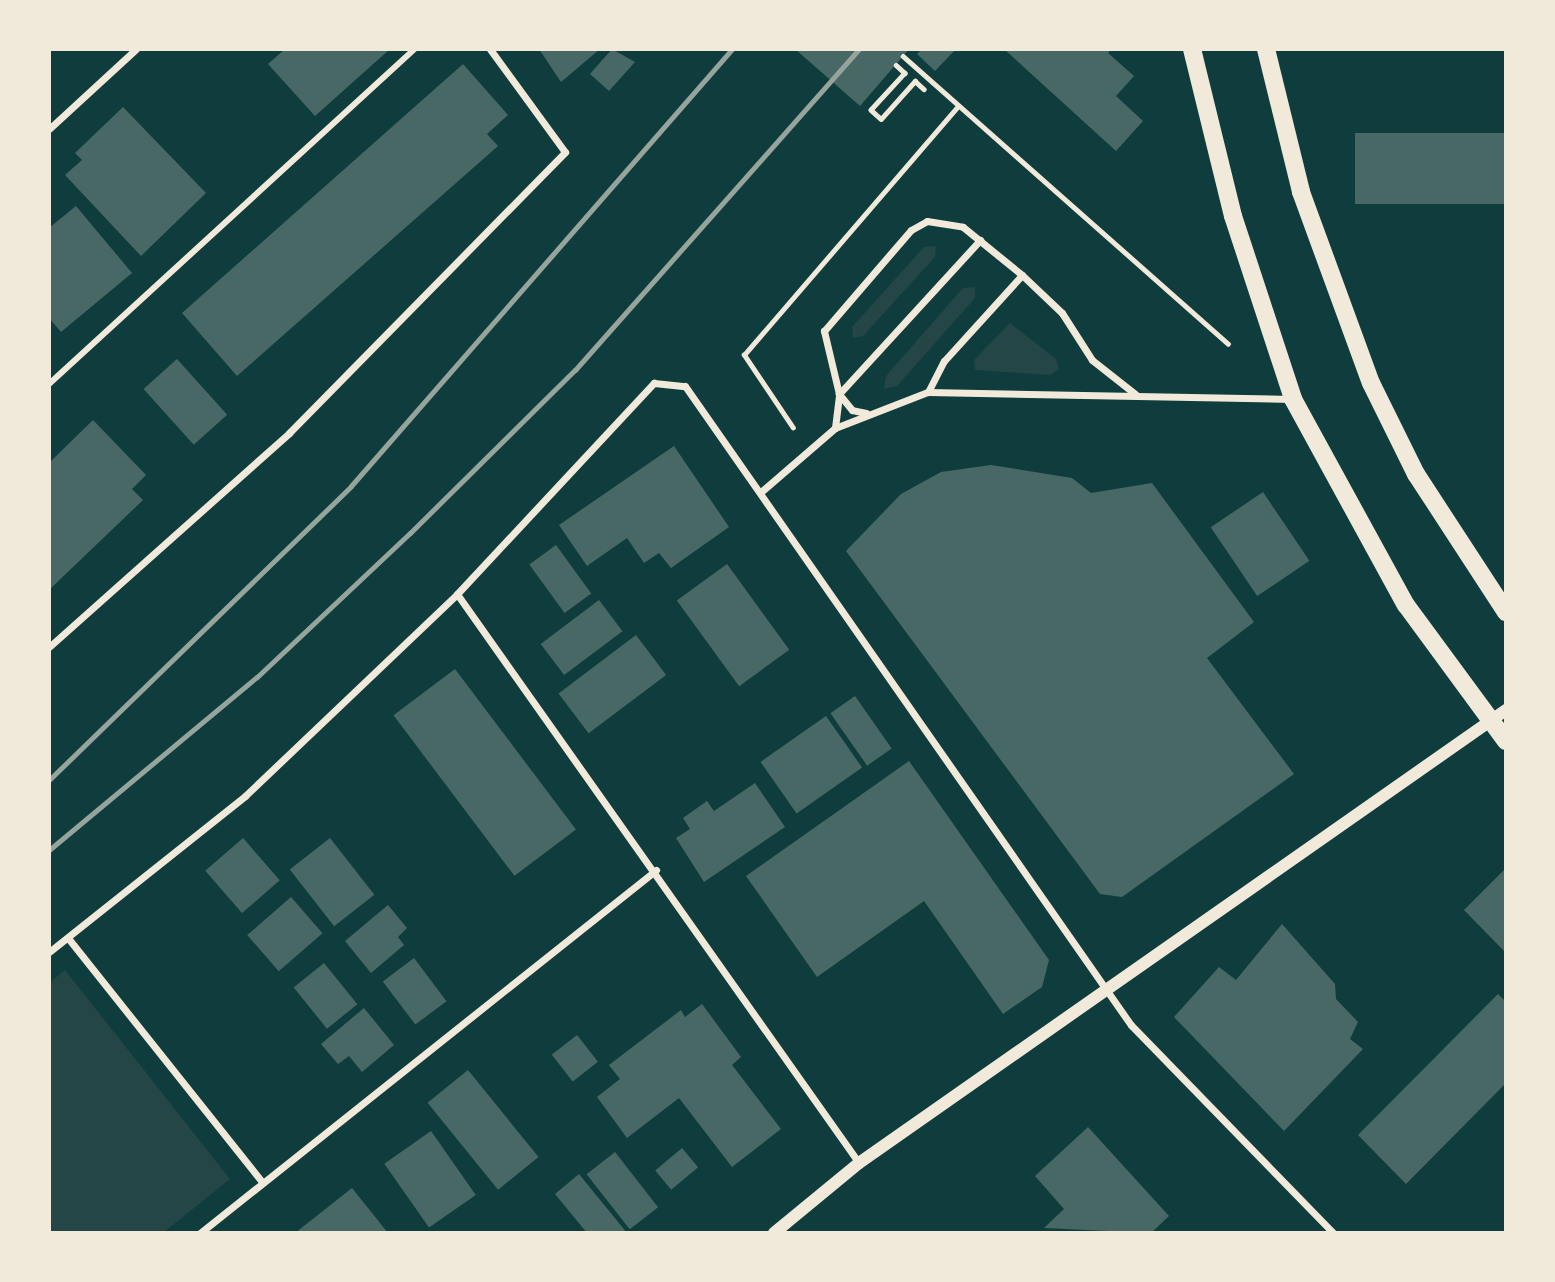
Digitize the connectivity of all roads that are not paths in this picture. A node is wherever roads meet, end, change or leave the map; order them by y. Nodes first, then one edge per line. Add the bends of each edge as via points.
1 (136, 49) edge
2 (415, 49) edge
3 (490, 49) edge
4 (1192, 49) edge
5 (1266, 49) edge
6 (49, 129) edge
7 (979, 240) junction
8 (1022, 275) junction
9 (49, 384) edge
10 (928, 393) junction
11 (838, 394) junction
12 (1135, 394) junction
13 (1293, 399) junction
14 (869, 413) junction
15 (835, 428) junction
16 (762, 491) junction
17 (457, 594) junction
18 (1506, 612) edge
19 (49, 647) edge
20 (1506, 710) edge
21 (1492, 725) junction
22 (1506, 741) edge
23 (656, 870) junction
24 (68, 938) junction
25 (49, 952) edge
26 (1106, 992) junction
27 (859, 1163) junction
28 (262, 1182) junction
29 (200, 1233) edge
30 (774, 1233) edge
31 (1333, 1233) edge

1 - 6 street
2 - 9 street
3 - 19 street via 565,152 289,433
4 - 13 main road via 1233,216
5 - 18 main road via 1301,192 1371,383 1416,474
7 - 8 street
7 - 11 street
7 - 11 street via 943,221 911,230 824,331
8 - 10 street via 944,362
8 - 12 street via 1062,313 1092,360
10 - 12 street
10 - 14 street
11 - 14 street via 852,410
11 - 15 street
12 - 13 street
13 - 21 main road via 1406,605
14 - 15 street
15 - 16 street
16 - 17 street via 685,386 654,383
16 - 26 street
17 - 23 street
17 - 24 street via 245,796
20 - 21 street
21 - 22 main road
21 - 26 street
23 - 27 street
23 - 28 street
24 - 25 street
24 - 28 street
26 - 27 street
26 - 31 street via 1131,1026
27 - 30 street
28 - 29 street

